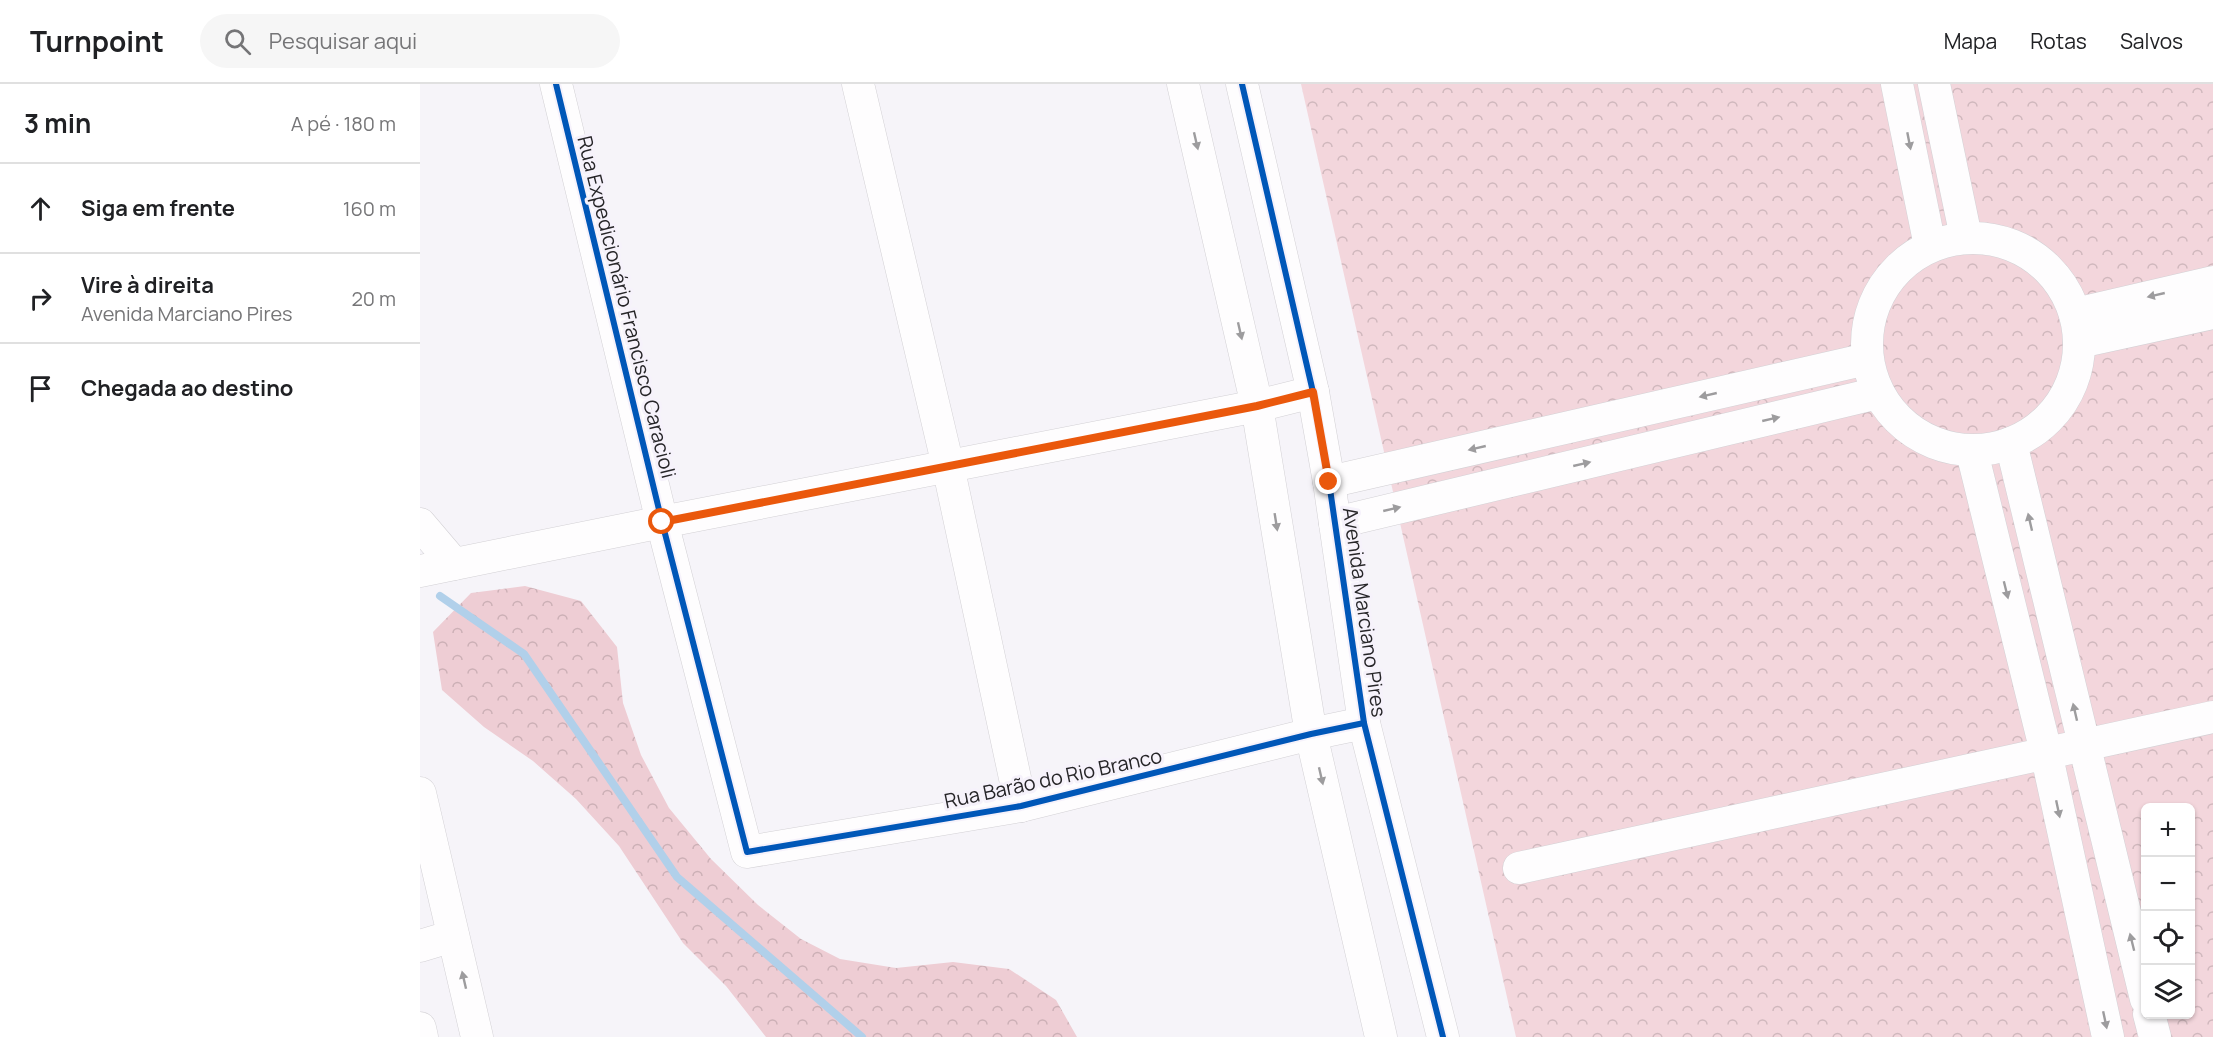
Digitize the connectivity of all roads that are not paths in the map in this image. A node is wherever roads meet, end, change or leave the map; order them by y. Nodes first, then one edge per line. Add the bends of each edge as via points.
1 (556, 84) edge
2 (858, 84) edge
3 (1183, 84) edge
4 (1242, 84) edge
5 (1897, 84) edge
6 (1934, 84) edge
7 (1966, 237) junction
8 (1930, 246) junction
9 (2213, 282) edge
10 (2213, 313) edge
11 (2077, 328) junction
12 (1867, 359) junction
13 (1313, 392) junction
14 (1878, 393) junction
15 (1257, 406) junction
16 (1508, 441) junction
17 (2011, 443) junction
18 (1972, 452) junction
19 (948, 466) junction
20 (1516, 480) junction
21 (1329, 482) junction
22 (662, 522) junction
23 (1335, 523) junction
24 (420, 524) edge
25 (454, 564) junction
26 (420, 571) edge
27 (2213, 717) edge
28 (1364, 723) junction
29 (1311, 734) junction
30 (2083, 744) junction
31 (2046, 752) junction
32 (420, 793) edge
33 (1021, 806) junction
34 (747, 852) joint
35 (1519, 868) dead end
36 (453, 936) junction
37 (420, 946) edge
38 (2141, 983) edge
39 (2150, 1019) edge
40 (420, 1028) edge
41 (422, 1037) edge
42 (477, 1037) edge
43 (1381, 1037) edge
44 (1443, 1037) edge
45 (2108, 1037) edge
46 (2155, 1037) edge

1 - 22 street, Rua Expedicionário Francisco Caracioli
2 - 19 street
3 -> 15 street
4 - 13 street, Avenida Marciano Pires
5 -> 8 street
6 - 7 street
7 - 8 street
7 - 11 street via 2013,246 2040,262 2061,285
8 - 12 street via 1895,271 1877,297 1867,327
9 -> 11 street
10 - 11 street
11 - 17 street via 2076,369 2066,395 2050,417
12 - 14 street
12 -> 16 street
13 - 15 street
13 - 21 street, Avenida Marciano Pires
14 - 18 street via 1900,422 1931,442
20 -> 14 street
15 - 19 street
15 -> 29 street
16 - 20 street
16 -> 21 street
17 - 18 street
30 -> 17 street
18 -> 31 street
19 - 22 street
19 - 33 street
23 -> 20 street
21 - 23 street, Avenida Marciano Pires
22 - 25 street
22 - 34 street, Rua Expedicionário Francisco Caracioli
23 - 28 street, Avenida Marciano Pires
24 - 25 street
25 - 26 street
27 - 30 street
28 - 29 street, Rua Barão do Rio Branco
28 - 44 street, Avenida Marciano Pires
29 - 33 street, Rua Barão do Rio Branco
29 -> 43 street
30 - 31 street
38 -> 30 street
31 - 35 street
31 -> 45 street
32 - 36 street
33 - 34 street, Rua Barão do Rio Branco
36 - 37 street
42 -> 36 street
39 - 46 street
40 - 41 street

